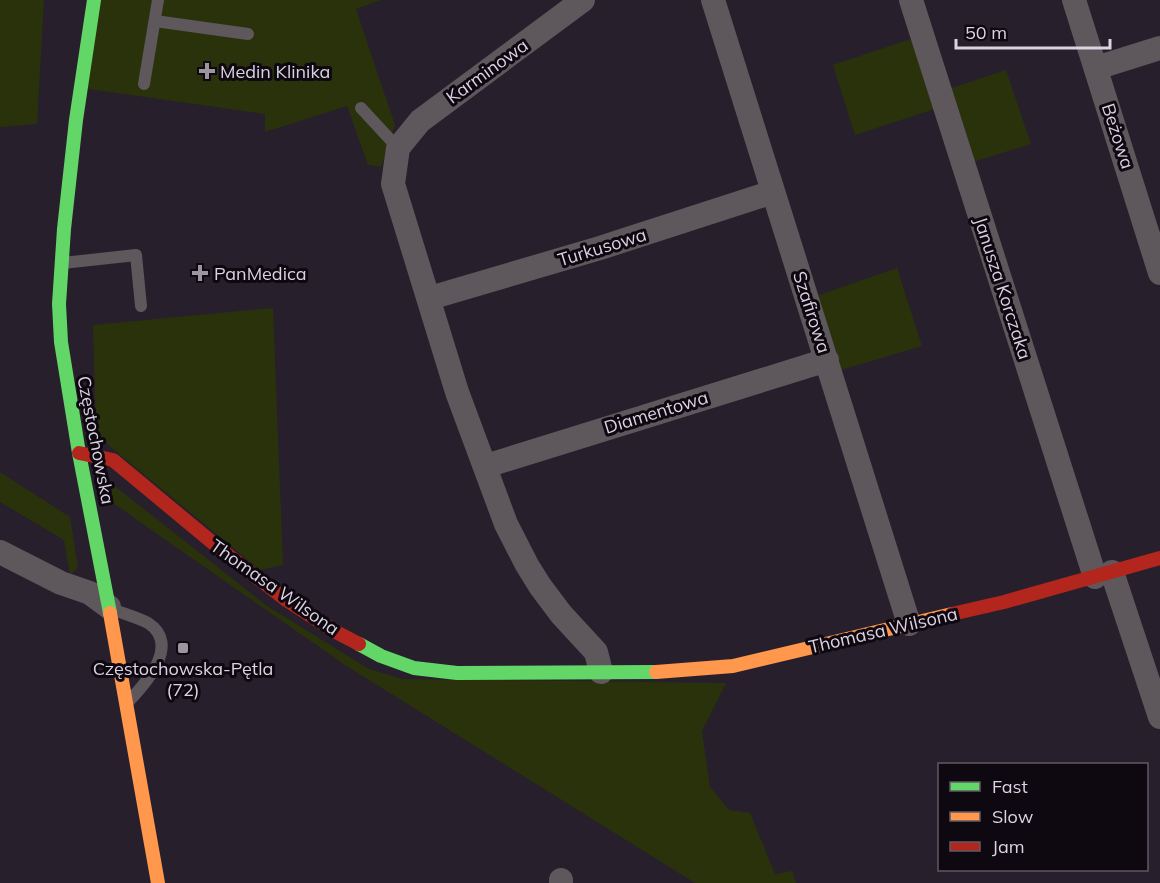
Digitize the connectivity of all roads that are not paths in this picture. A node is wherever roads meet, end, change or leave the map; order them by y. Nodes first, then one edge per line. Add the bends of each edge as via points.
1 (94, 0) edge
2 (158, 0) edge
3 (583, 0) edge
4 (713, 0) edge
5 (911, 0) edge
6 (1074, 0) edge
7 (155, 21) junction
8 (248, 34) dead end
9 (1160, 48) edge
10 (1096, 68) junction
11 (144, 84) dead end
12 (361, 108) dead end
13 (398, 148) junction
14 (773, 192) junction
15 (62, 264) junction
16 (1160, 273) edge
17 (430, 298) junction
18 (141, 306) dead end
19 (827, 360) junction
20 (79, 453) junction
21 (486, 466) junction
22 (0, 552) edge
23 (1160, 558) edge
24 (1104, 575) junction
25 (110, 607) junction
26 (909, 624) junction
27 (602, 672) junction
28 (127, 703) junction
29 (1160, 717) edge
30 (158, 883) edge

1 - 15 street, Częstochowska via 70,170
2 - 7 lane
3 - 13 street, Karminowa via 420,121
4 - 14 street, Szafirowa
5 - 24 street, Janusza Korczaka
6 - 10 street, Beżowa
7 - 8 lane
7 - 11 lane
9 - 10 street
10 - 16 street, Beżowa
12 - 13 lane
13 - 17 street via 393,184
14 - 17 street, Turkusowa
14 - 19 street, Szafirowa
15 - 18 lane via 136,255
15 - 20 street, Częstochowska via 61,342
17 - 21 street via 457,392
19 - 21 street, Diamentowa
19 - 26 street, Szafirowa
20 - 25 street, Częstochowska
20 - 27 street, Thomasa Wilsona via 113,460 285,599 381,656 414,668 457,673
21 - 27 street via 506,524 527,566 561,614 596,652
22 - 25 street via 90,593
23 - 24 street, Thomasa Wilsona
24 - 26 street, Thomasa Wilsona
24 - 29 street, Janusza Korczaka
25 - 28 street, Częstochowska
25 - 28 lane via 147,623 160,640 158,665
26 - 27 street, Thomasa Wilsona via 733,666
28 - 30 street, Częstochowska

